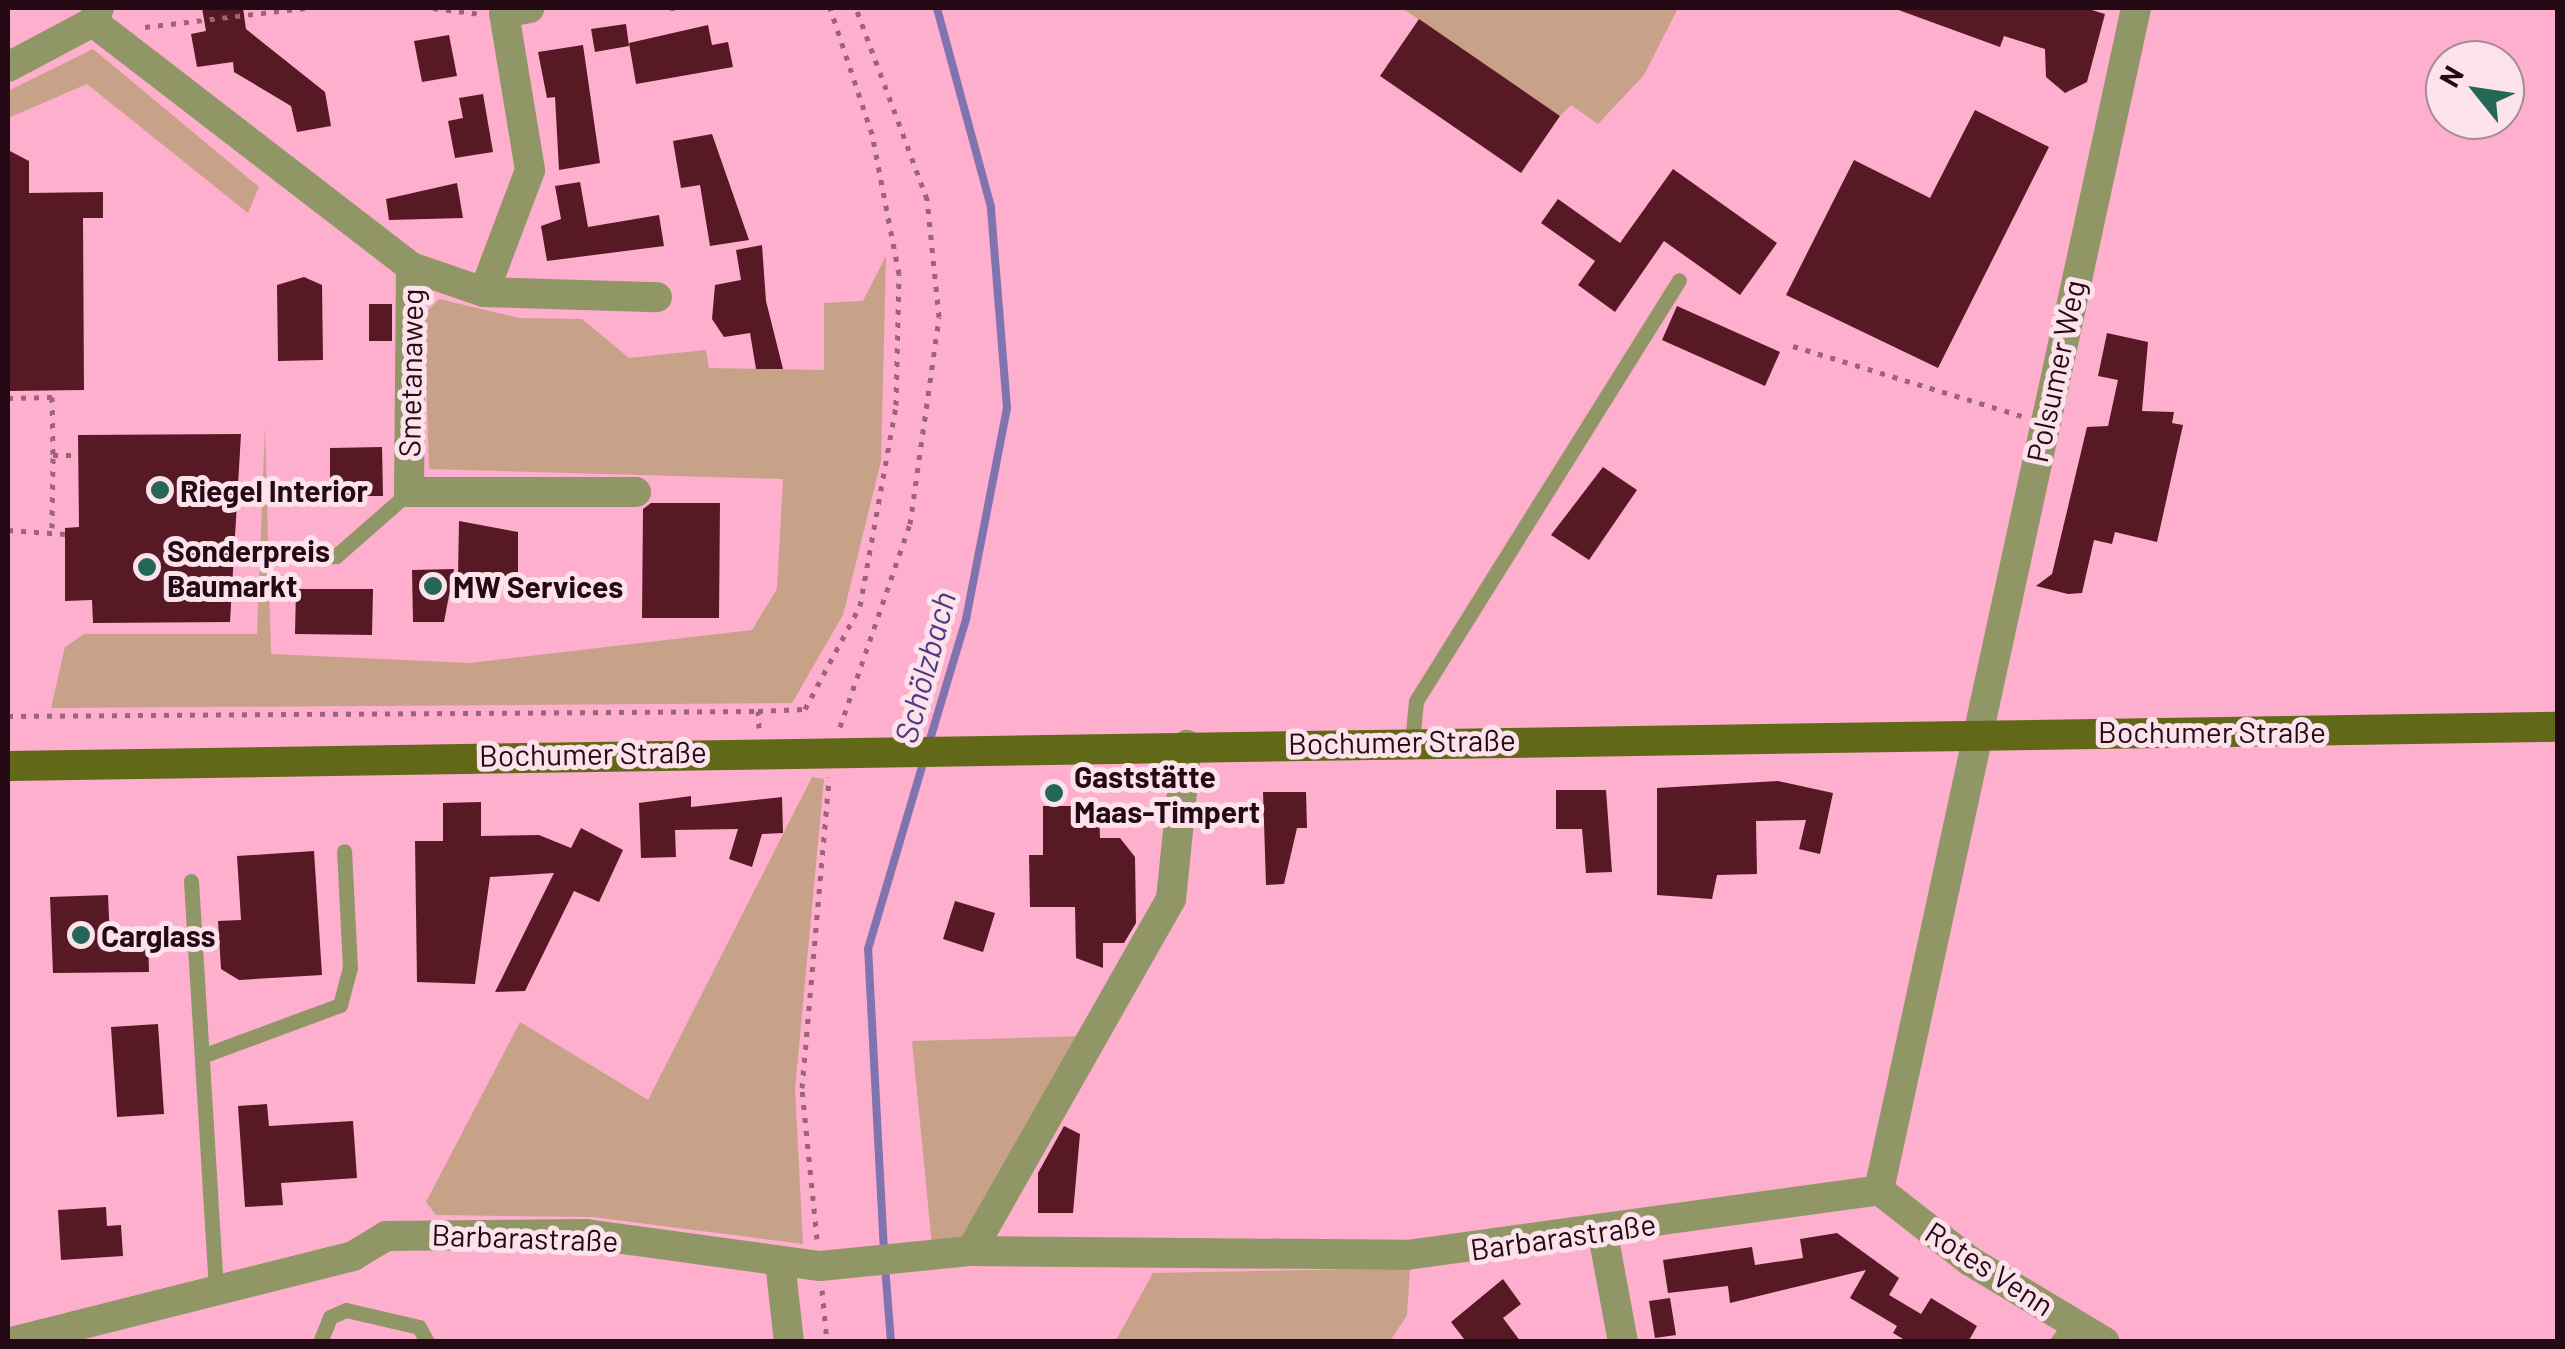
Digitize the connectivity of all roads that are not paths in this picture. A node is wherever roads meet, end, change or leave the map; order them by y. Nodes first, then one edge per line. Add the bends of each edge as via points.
1 (2136, 8) edge
2 (517, 10) edge
3 (96, 15) edge
4 (8, 67) edge
5 (412, 267) junction
6 (1679, 280) dead end
7 (484, 292) junction
8 (656, 298) dead end
9 (409, 492) junction
10 (636, 492) dead end
11 (321, 556) dead end
12 (2558, 727) edge
13 (1977, 736) junction
14 (1412, 742) junction
15 (1187, 745) junction
16 (8, 766) edge
17 (344, 852) dead end
18 (191, 881) dead end
19 (202, 1056) junction
20 (1879, 1190) junction
21 (1602, 1230) junction
22 (972, 1251) junction
23 (780, 1262) junction
24 (216, 1286) junction
25 (2064, 1332) edge
26 (11, 1342) edge
27 (320, 1342) edge
28 (427, 1342) edge
29 (789, 1342) edge
30 (1623, 1342) edge
31 (2105, 1342) edge

1 - 13 street, Polsumer Weg
2 - 7 street via 530,170
3 - 4 street
3 - 5 street, Smetanaweg
5 - 7 street, Smetanaweg
5 - 9 street, Smetanaweg
6 - 14 lane via 1416,701
7 - 8 street, Smetanaweg
9 - 10 street, Smetanaweg
9 - 11 lane via 336,556
12 - 13 main road, Bochumer Straße
13 - 14 main road, Bochumer Straße
13 - 20 street
14 - 15 main road, Bochumer Straße
15 - 16 main road, Bochumer Straße
15 - 22 street via 1172,899
17 - 19 lane via 350,968 340,1004 326,1017
18 - 19 lane
19 - 24 lane
20 - 21 street, Barbarastraße
20 - 25 street, Rotes Venn
21 - 22 street, Barbarastraße via 1408,1255
21 - 30 street
22 - 23 street, Barbarastraße via 833,1265
23 - 24 street, Barbarastraße via 586,1234 472,1229 386,1236 353,1256
23 - 29 street
24 - 26 street, Barbarastraße
25 - 31 street, Rotes Venn
27 - 28 lane via 330,1317 346,1310 419,1327

